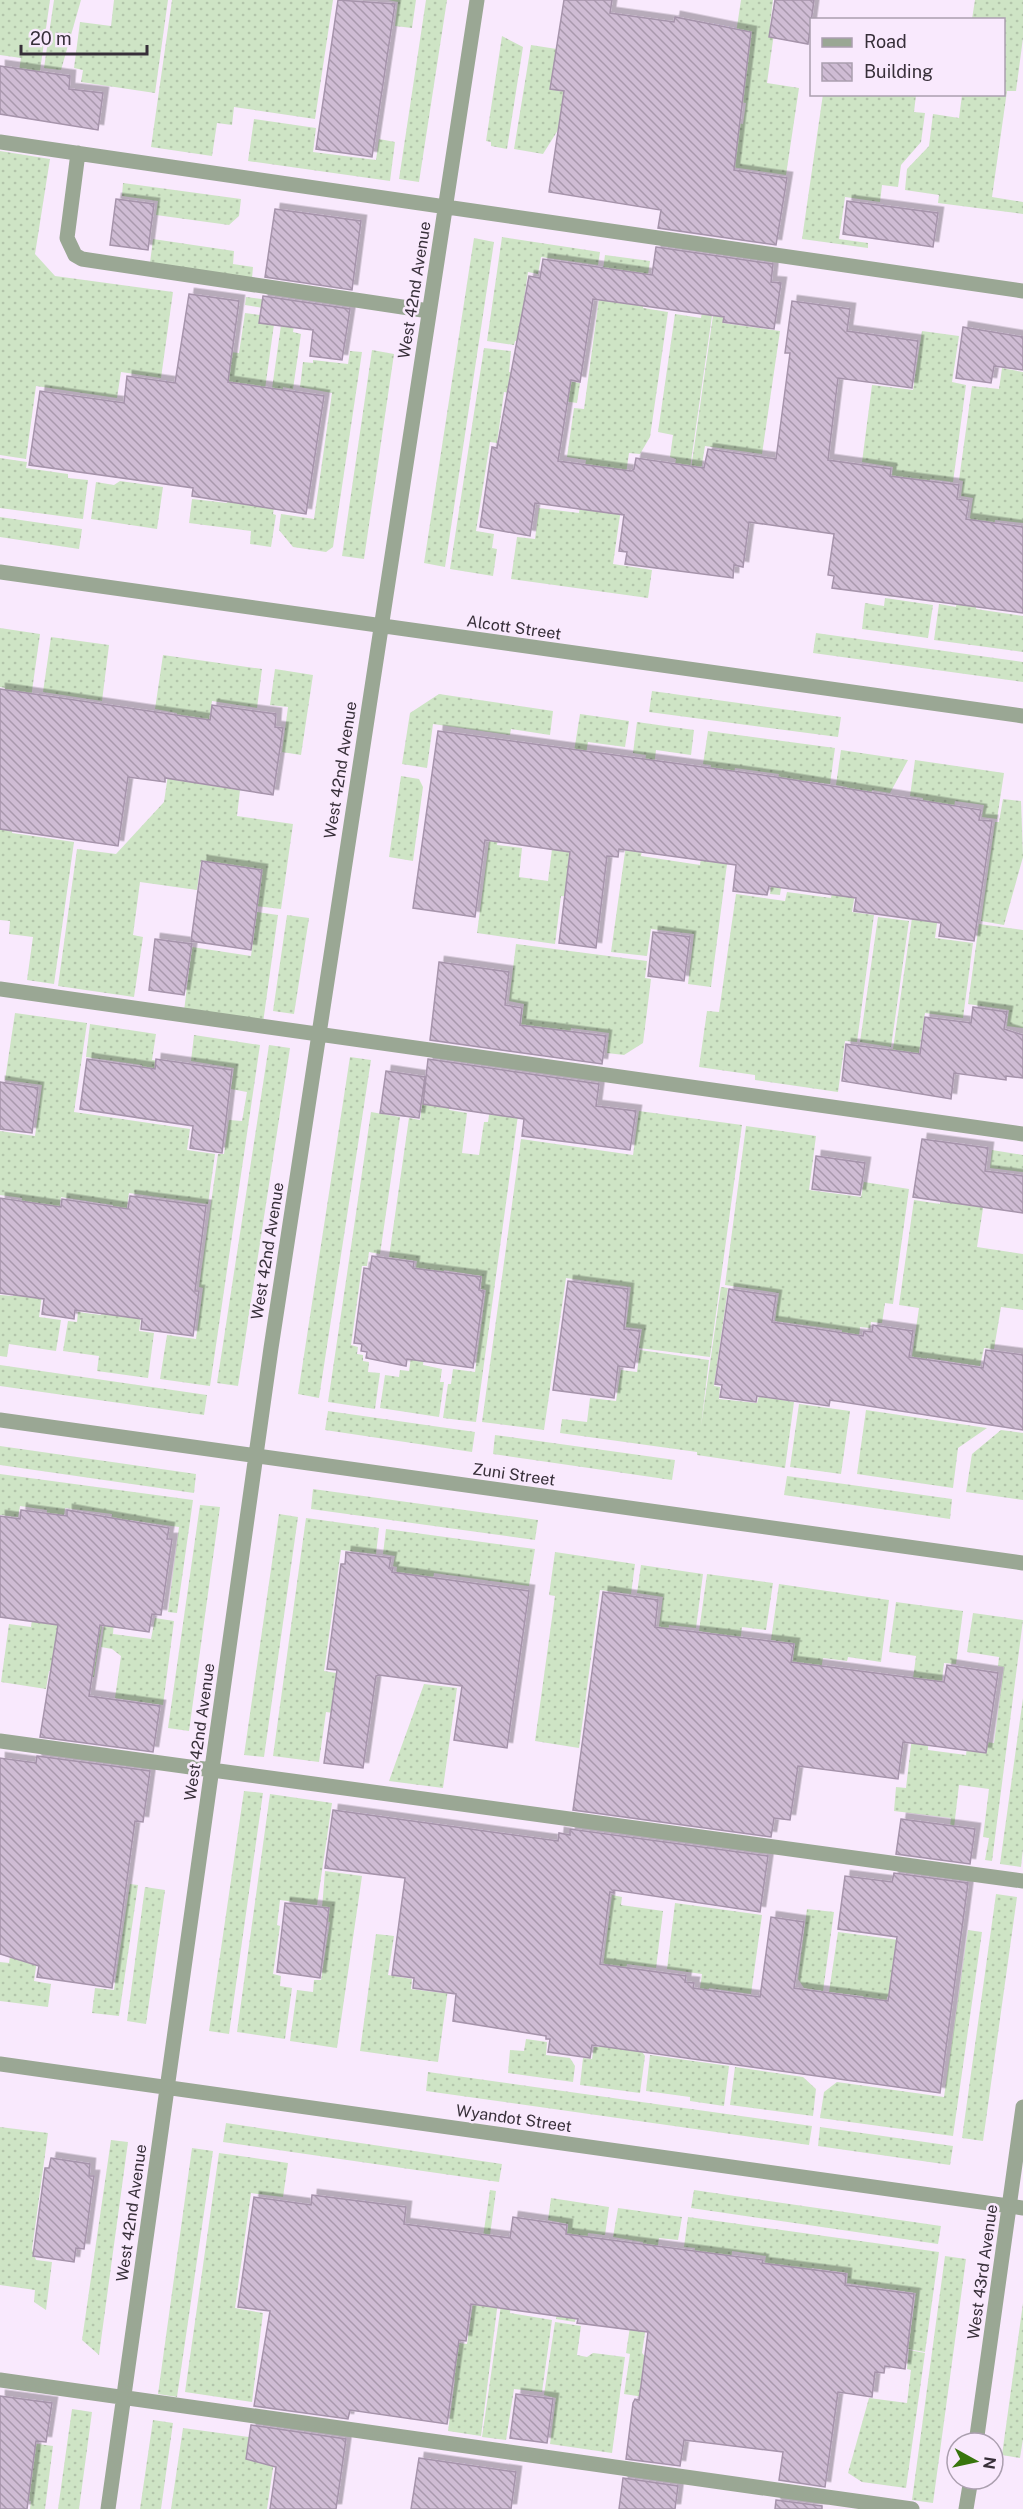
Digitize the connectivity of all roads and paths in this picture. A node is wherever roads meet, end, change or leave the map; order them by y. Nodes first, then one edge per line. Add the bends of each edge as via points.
1 (477, 0) edge
2 (0, 142) edge
3 (78, 153) junction
4 (445, 207) junction
5 (1023, 291) edge
6 (429, 311) junction
7 (0, 572) edge
8 (381, 626) junction
9 (1023, 716) edge
10 (0, 989) edge
11 (318, 1034) junction
12 (1023, 1134) edge
13 (0, 1420) edge
14 (256, 1456) junction
15 (1023, 1563) edge
16 (0, 1741) edge
17 (212, 1770) junction
18 (1023, 1881) edge
19 (0, 2064) edge
20 (167, 2088) junction
21 (1023, 2107) edge
22 (1016, 2207) edge
23 (0, 2380) edge
24 (123, 2397) junction
25 (978, 2431) edge
26 (969, 2491) edge
27 (108, 2509) edge
28 (912, 2509) edge
29 (966, 2509) edge

1 - 4 street, West 42nd Avenue
2 - 3 street
3 - 4 street
3 - 6 street via 67,238 75,255 82,259
4 - 5 street
4 - 6 street, West 42nd Avenue
6 - 8 street, West 42nd Avenue
7 - 8 street, Alcott Street
8 - 9 street, Alcott Street
8 - 11 street, West 42nd Avenue
10 - 11 street
11 - 12 street
11 - 14 street, West 42nd Avenue
13 - 14 street, Zuni Street
14 - 15 street, Zuni Street
14 - 17 street, West 42nd Avenue
16 - 17 street
17 - 18 street
17 - 20 street, West 42nd Avenue
19 - 20 street, Wyandot Street
20 - 22 street, Wyandot Street
20 - 24 street, West 42nd Avenue
21 - 22 street, West 43rd Avenue
22 - 25 street, West 43rd Avenue
23 - 24 street
24 - 27 street, West 42nd Avenue
24 - 28 street
26 - 29 street

